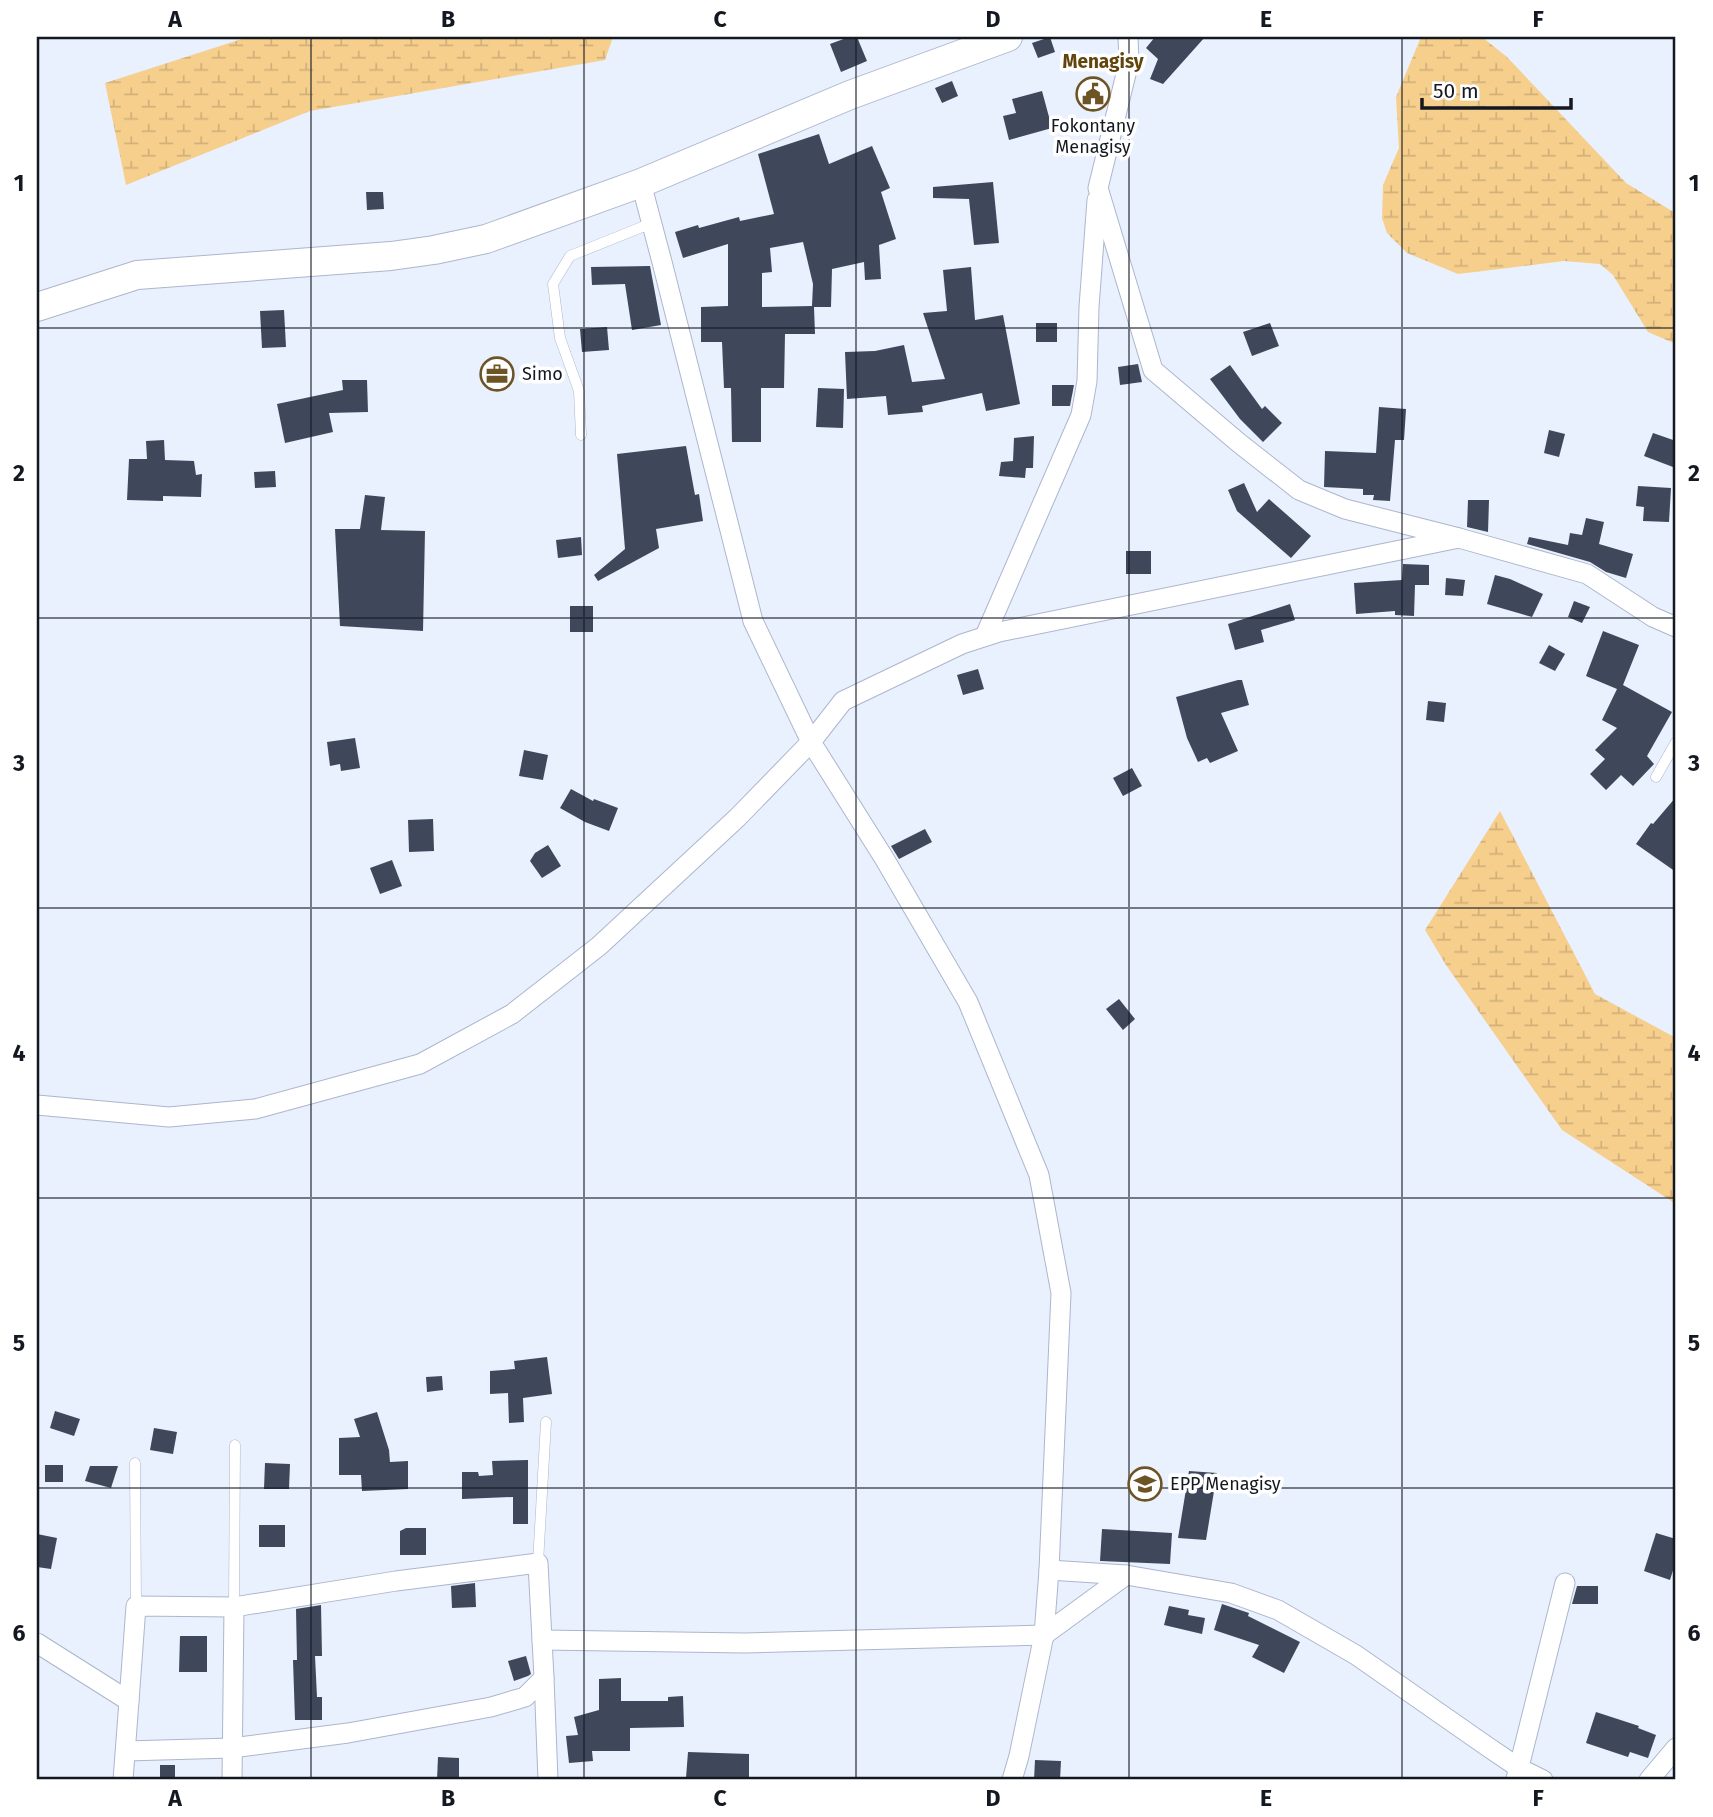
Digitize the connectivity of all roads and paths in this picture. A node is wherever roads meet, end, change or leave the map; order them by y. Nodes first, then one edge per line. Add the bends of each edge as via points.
1 (1008, 37) edge
2 (1128, 37) edge
3 (641, 183) junction
4 (1098, 188) junction
5 (652, 223) junction
6 (37, 307) edge
7 (581, 435) dead end
8 (1459, 538) junction
9 (1676, 627) edge
10 (985, 636) junction
11 (811, 742) junction
12 (1676, 743) edge
13 (1656, 777) dead end
14 (37, 1105) edge
15 (546, 1422) dead end
16 (235, 1445) dead end
17 (135, 1463) dead end
18 (538, 1563) junction
19 (1049, 1570) junction
20 (1126, 1575) junction
21 (1565, 1583) dead end
22 (136, 1606) junction
23 (234, 1607) junction
24 (1044, 1635) junction
25 (542, 1640) junction
26 (37, 1643) edge
27 (544, 1678) junction
28 (129, 1701) junction
29 (232, 1748) junction
30 (1676, 1748) edge
31 (126, 1751) junction
32 (1517, 1774) edge
33 (123, 1780) edge
34 (232, 1780) edge
35 (548, 1780) edge
36 (1012, 1780) edge
37 (1543, 1780) edge
38 (1649, 1780) edge

1 - 3 main road via 850,95
2 - 4 street via 1129,62
3 - 5 street
3 - 6 main road via 486,239 434,250 137,275
4 - 8 street via 1153,370 1299,491 1345,509
4 - 10 street via 1081,415
5 - 7 lane via 570,256 554,285 560,338 579,391
5 - 11 street via 753,621
8 - 9 street via 1587,574
8 - 10 street
10 - 11 street via 843,701
11 - 14 street via 599,946 512,1014 419,1064 256,1110 169,1117
11 - 19 street via 968,1002 1039,1175 1061,1293
12 - 13 lane
15 - 18 lane
16 - 23 lane
17 - 22 lane
18 - 23 street
18 - 25 street
19 - 20 street
19 - 24 street
20 - 24 street
20 - 32 street via 1231,1593 1278,1611 1356,1655
21 - 32 street
22 - 23 street
22 - 28 street
23 - 29 street
24 - 25 street via 745,1643
24 - 36 street
25 - 27 street
26 - 28 street
27 - 29 street via 525,1697 491,1707
27 - 35 street
28 - 31 street
29 - 31 street
29 - 34 street
30 - 38 street
31 - 33 street
32 - 37 street

